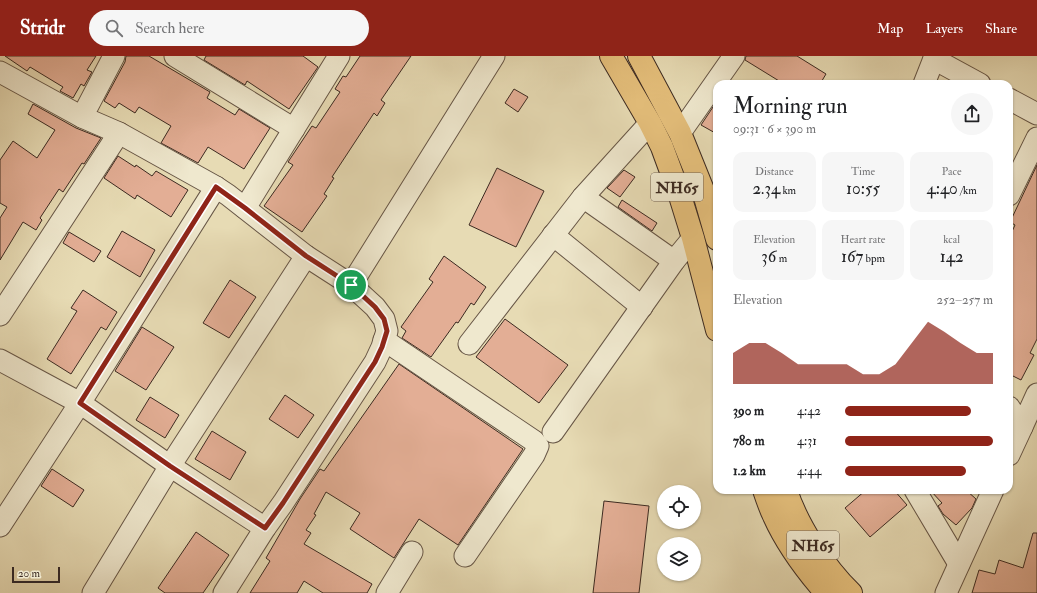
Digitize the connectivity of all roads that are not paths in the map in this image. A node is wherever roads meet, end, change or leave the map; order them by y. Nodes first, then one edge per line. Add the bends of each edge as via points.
1 (114, 56) edge
2 (175, 56) edge
3 (339, 56) edge
4 (494, 56) edge
5 (611, 56) edge
6 (639, 56) edge
7 (734, 56) edge
8 (934, 58) edge
9 (0, 72) edge
10 (717, 80) edge
11 (926, 80) edge
12 (973, 80) edge
13 (713, 86) edge
14 (1013, 101) edge
15 (1037, 114) edge
16 (82, 117) junction
17 (650, 123) junction
18 (294, 129) junction
19 (119, 133) junction
20 (680, 133) junction
21 (1037, 138) edge
22 (216, 187) junction
23 (1013, 187) edge
24 (583, 197) junction
25 (245, 208) junction
26 (713, 225) edge
27 (553, 235) junction
28 (693, 238) junction
29 (306, 256) junction
30 (674, 261) junction
31 (351, 285) junction
32 (642, 307) junction
33 (0, 315) edge
34 (713, 315) edge
35 (384, 340) junction
36 (469, 344) dead end
37 (0, 360) edge
38 (1037, 394) edge
39 (80, 403) junction
40 (1013, 413) edge
41 (1022, 427) junction
42 (553, 432) dead end
43 (1013, 446) edge
44 (170, 466) junction
45 (765, 494) edge
46 (788, 494) edge
47 (917, 494) edge
48 (991, 494) edge
49 (0, 526) edge
50 (265, 528) junction
51 (412, 552) dead end
52 (465, 556) dead end
53 (959, 564) junction
54 (93, 593) edge
55 (224, 593) edge
56 (387, 593) edge
57 (826, 593) edge
58 (851, 593) edge
59 (946, 593) edge

1 - 16 street
2 - 18 street
3 - 18 street
4 - 31 street
5 - 17 highway, NH65
6 - 20 highway, NH65
7 - 10 street
8 - 11 street
8 - 12 street
9 - 16 street
13 - 20 street
14 - 15 street
16 - 19 street
17 - 24 street
17 - 28 highway, NH65 via 662,147
18 - 25 street
19 - 22 street
19 - 33 street
20 - 26 highway, NH65 via 703,190
21 - 23 street
22 - 25 street
22 - 39 street
24 - 27 street
24 - 30 street
25 - 29 street
27 - 32 street
27 - 36 street
28 - 30 street
28 - 34 highway, NH65
29 - 31 street
29 - 44 street
30 - 32 street
31 - 35 street via 384,319 387,331
32 - 42 street
35 - 50 street via 375,362
35 - 52 street via 538,446
37 - 39 street
38 - 41 street
39 - 44 street
39 - 49 street
40 - 41 street
41 - 43 street
44 - 50 street
44 - 54 street
45 - 57 highway, NH65 via 789,545
46 - 58 highway, NH65 via 804,531 824,561
47 - 53 street
48 - 53 street
50 - 55 street
51 - 56 street
53 - 59 street

